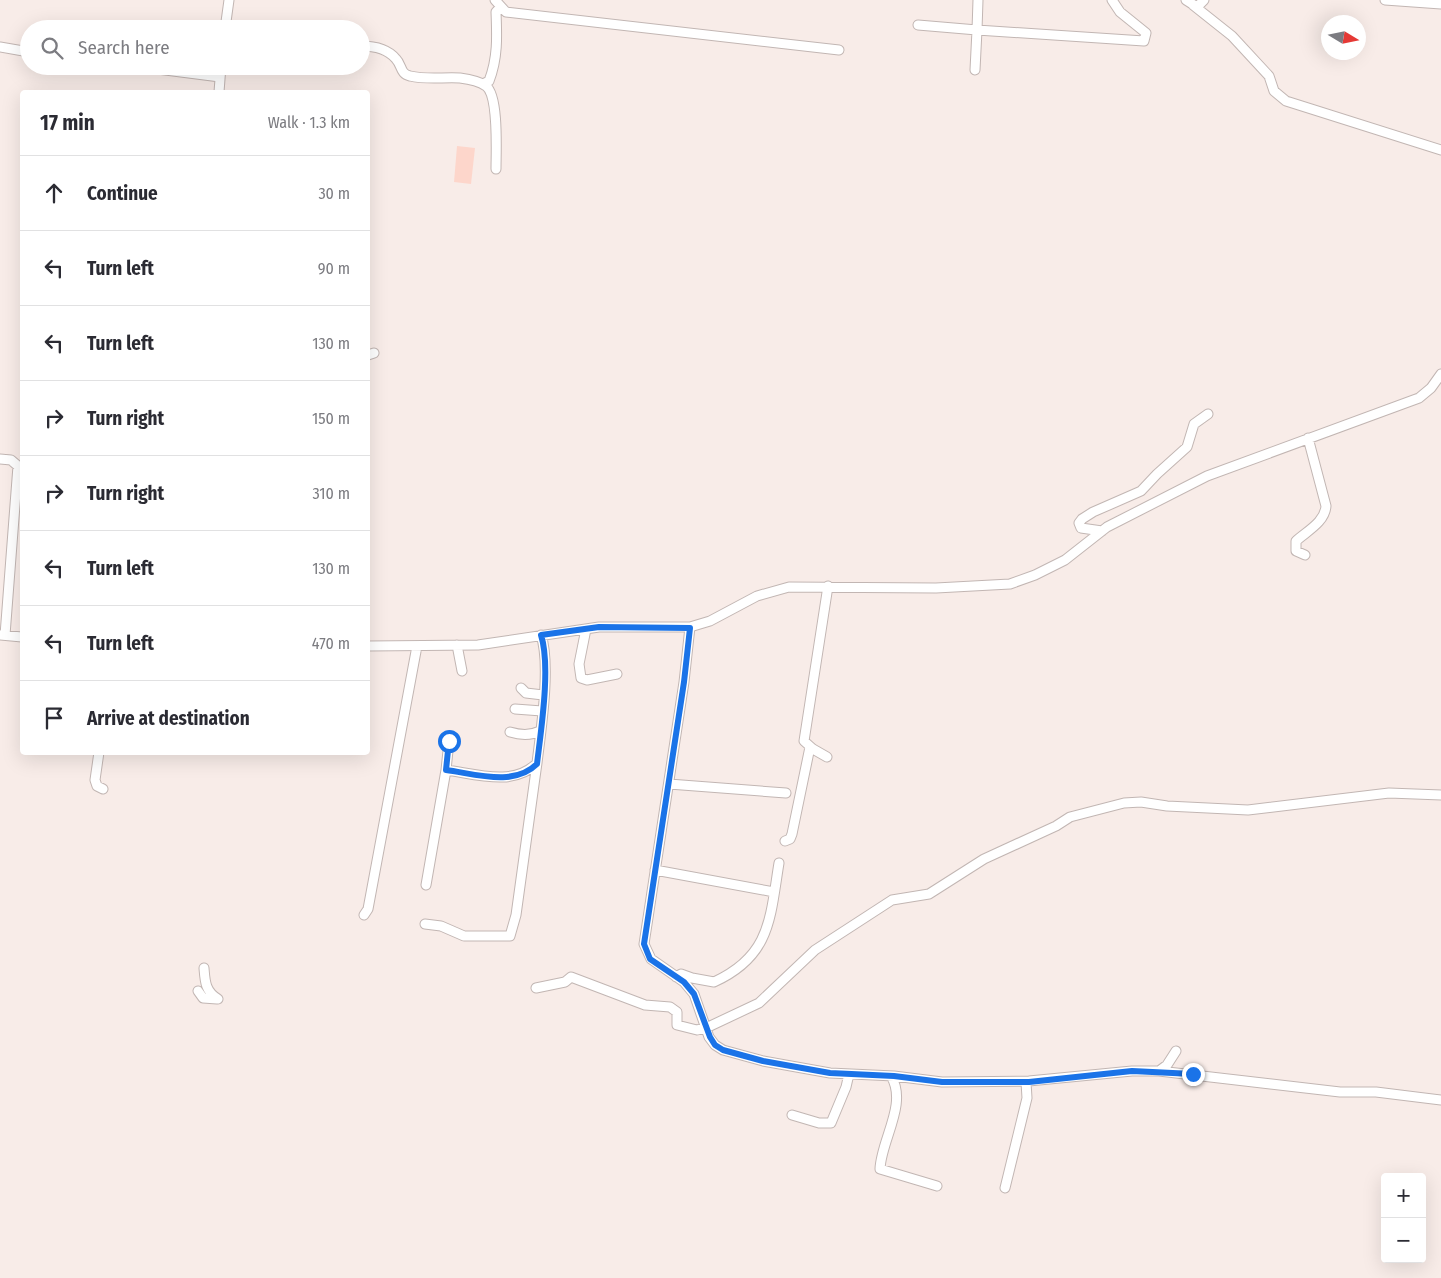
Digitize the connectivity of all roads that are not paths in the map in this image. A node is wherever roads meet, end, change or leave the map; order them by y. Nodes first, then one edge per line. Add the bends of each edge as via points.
1 (229, 0) edge
2 (978, 0) edge
3 (1112, 0) edge
4 (1204, 0) edge
5 (1385, 0) edge
6 (1189, 3) edge
7 (498, 4) edge
8 (1441, 4) edge
9 (226, 20) edge
10 (918, 25) dead end
11 (977, 30) junction
12 (370, 46) edge
13 (0, 47) edge
14 (20, 50) edge
15 (839, 50) dead end
16 (975, 70) dead end
17 (204, 75) edge
18 (220, 77) joint
19 (483, 84) junction
20 (219, 90) edge
21 (1441, 150) edge
22 (496, 169) dead end
23 (1441, 374) edge
24 (1208, 414) dead end
25 (1308, 438) junction
26 (0, 459) edge
27 (1102, 530) junction
28 (1305, 555) dead end
29 (828, 586) junction
30 (690, 628) junction
31 (586, 629) junction
32 (3, 635) edge
33 (541, 635) junction
34 (20, 637) edge
35 (457, 645) junction
36 (370, 646) edge
37 (417, 646) junction
38 (462, 671) dead end
39 (617, 674) dead end
40 (521, 688) dead end
41 (543, 695) junction
42 (515, 709) dead end
43 (542, 711) junction
44 (540, 731) junction
45 (510, 732) dead end
46 (449, 741) dead end
47 (810, 747) junction
48 (99, 755) edge
49 (827, 757) dead end
50 (537, 764) junction
51 (446, 770) junction
52 (669, 784) junction
53 (103, 789) dead end
54 (786, 792) dead end
55 (1441, 796) edge
56 (785, 841) dead end
57 (779, 863) dead end
58 (655, 870) junction
59 (426, 885) dead end
60 (774, 892) junction
61 (364, 915) dead end
62 (425, 924) dead end
63 (204, 968) dead end
64 (676, 977) junction
65 (536, 988) dead end
66 (198, 991) dead end
67 (706, 1028) junction
68 (1176, 1051) dead end
69 (1159, 1071) junction
70 (849, 1074) junction
71 (891, 1076) junction
72 (1026, 1082) junction
73 (1441, 1100) edge
74 (792, 1115) dead end
75 (937, 1186) dead end
76 (1005, 1188) dead end

1 - 9 street
2 - 11 street
3 - 11 street via 1120,12 1146,33 1144,41
4 - 6 street via 1197,7
5 - 8 street
6 - 21 street via 1232,36 1269,76 1274,91 1286,101
7 - 15 street via 506,12 543,17
7 - 19 street via 497,48 489,81
10 - 11 street
11 - 16 street
12 - 19 street via 376,46 396,59 409,76 460,78
13 - 14 street
17 - 18 street
18 - 20 street
19 - 22 street via 492,93
23 - 25 street via 1419,398
24 - 27 street via 1194,424 1187,447 1141,491 1093,512 1080,523 1081,528
25 - 27 street via 1206,476
25 - 28 street via 1326,506 1323,516 1296,541 1296,551
26 - 32 street via 12,460 18,466
27 - 29 street via 1065,560 1010,584 936,588
29 - 30 street via 779,588
29 - 47 street via 804,734 804,741
30 - 31 street via 614,626
30 - 52 street
31 - 33 street
31 - 39 street via 579,664 581,678 587,680
32 - 34 street
33 - 35 street
33 - 41 street via 544,645
35 - 37 street
35 - 38 street
36 - 37 street
37 - 61 street via 385,824
40 - 41 street via 526,693
41 - 43 street
42 - 43 street
43 - 44 street
44 - 45 street via 530,734
44 - 50 street
46 - 51 street
47 - 49 street
47 - 56 street via 792,834
48 - 53 street via 95,780
50 - 51 street via 514,778
50 - 62 street via 516,916 510,936 464,936 441,926
51 - 59 street
52 - 54 street
52 - 58 street
55 - 67 street via 1389,793 1248,810 1141,802 1124,803 1070,817 984,859 929,894 892,900 815,950 759,1003
57 - 60 street
58 - 60 street
58 - 64 street via 644,944 650,959
60 - 64 street via 769,927 748,961 714,982 681,974
63 - 66 street via 206,986 219,999 203,998
64 - 67 street via 694,994
65 - 67 street via 565,982 571,977 645,1006 670,1007 677,1012 677,1025 697,1030
67 - 70 street via 715,1045 723,1050 802,1069
68 - 69 street
69 - 72 street
69 - 73 street
70 - 71 street
70 - 74 street via 831,1123
71 - 72 street via 942,1082
71 - 75 street via 897,1088 895,1107 880,1169
72 - 76 street via 1027,1098

